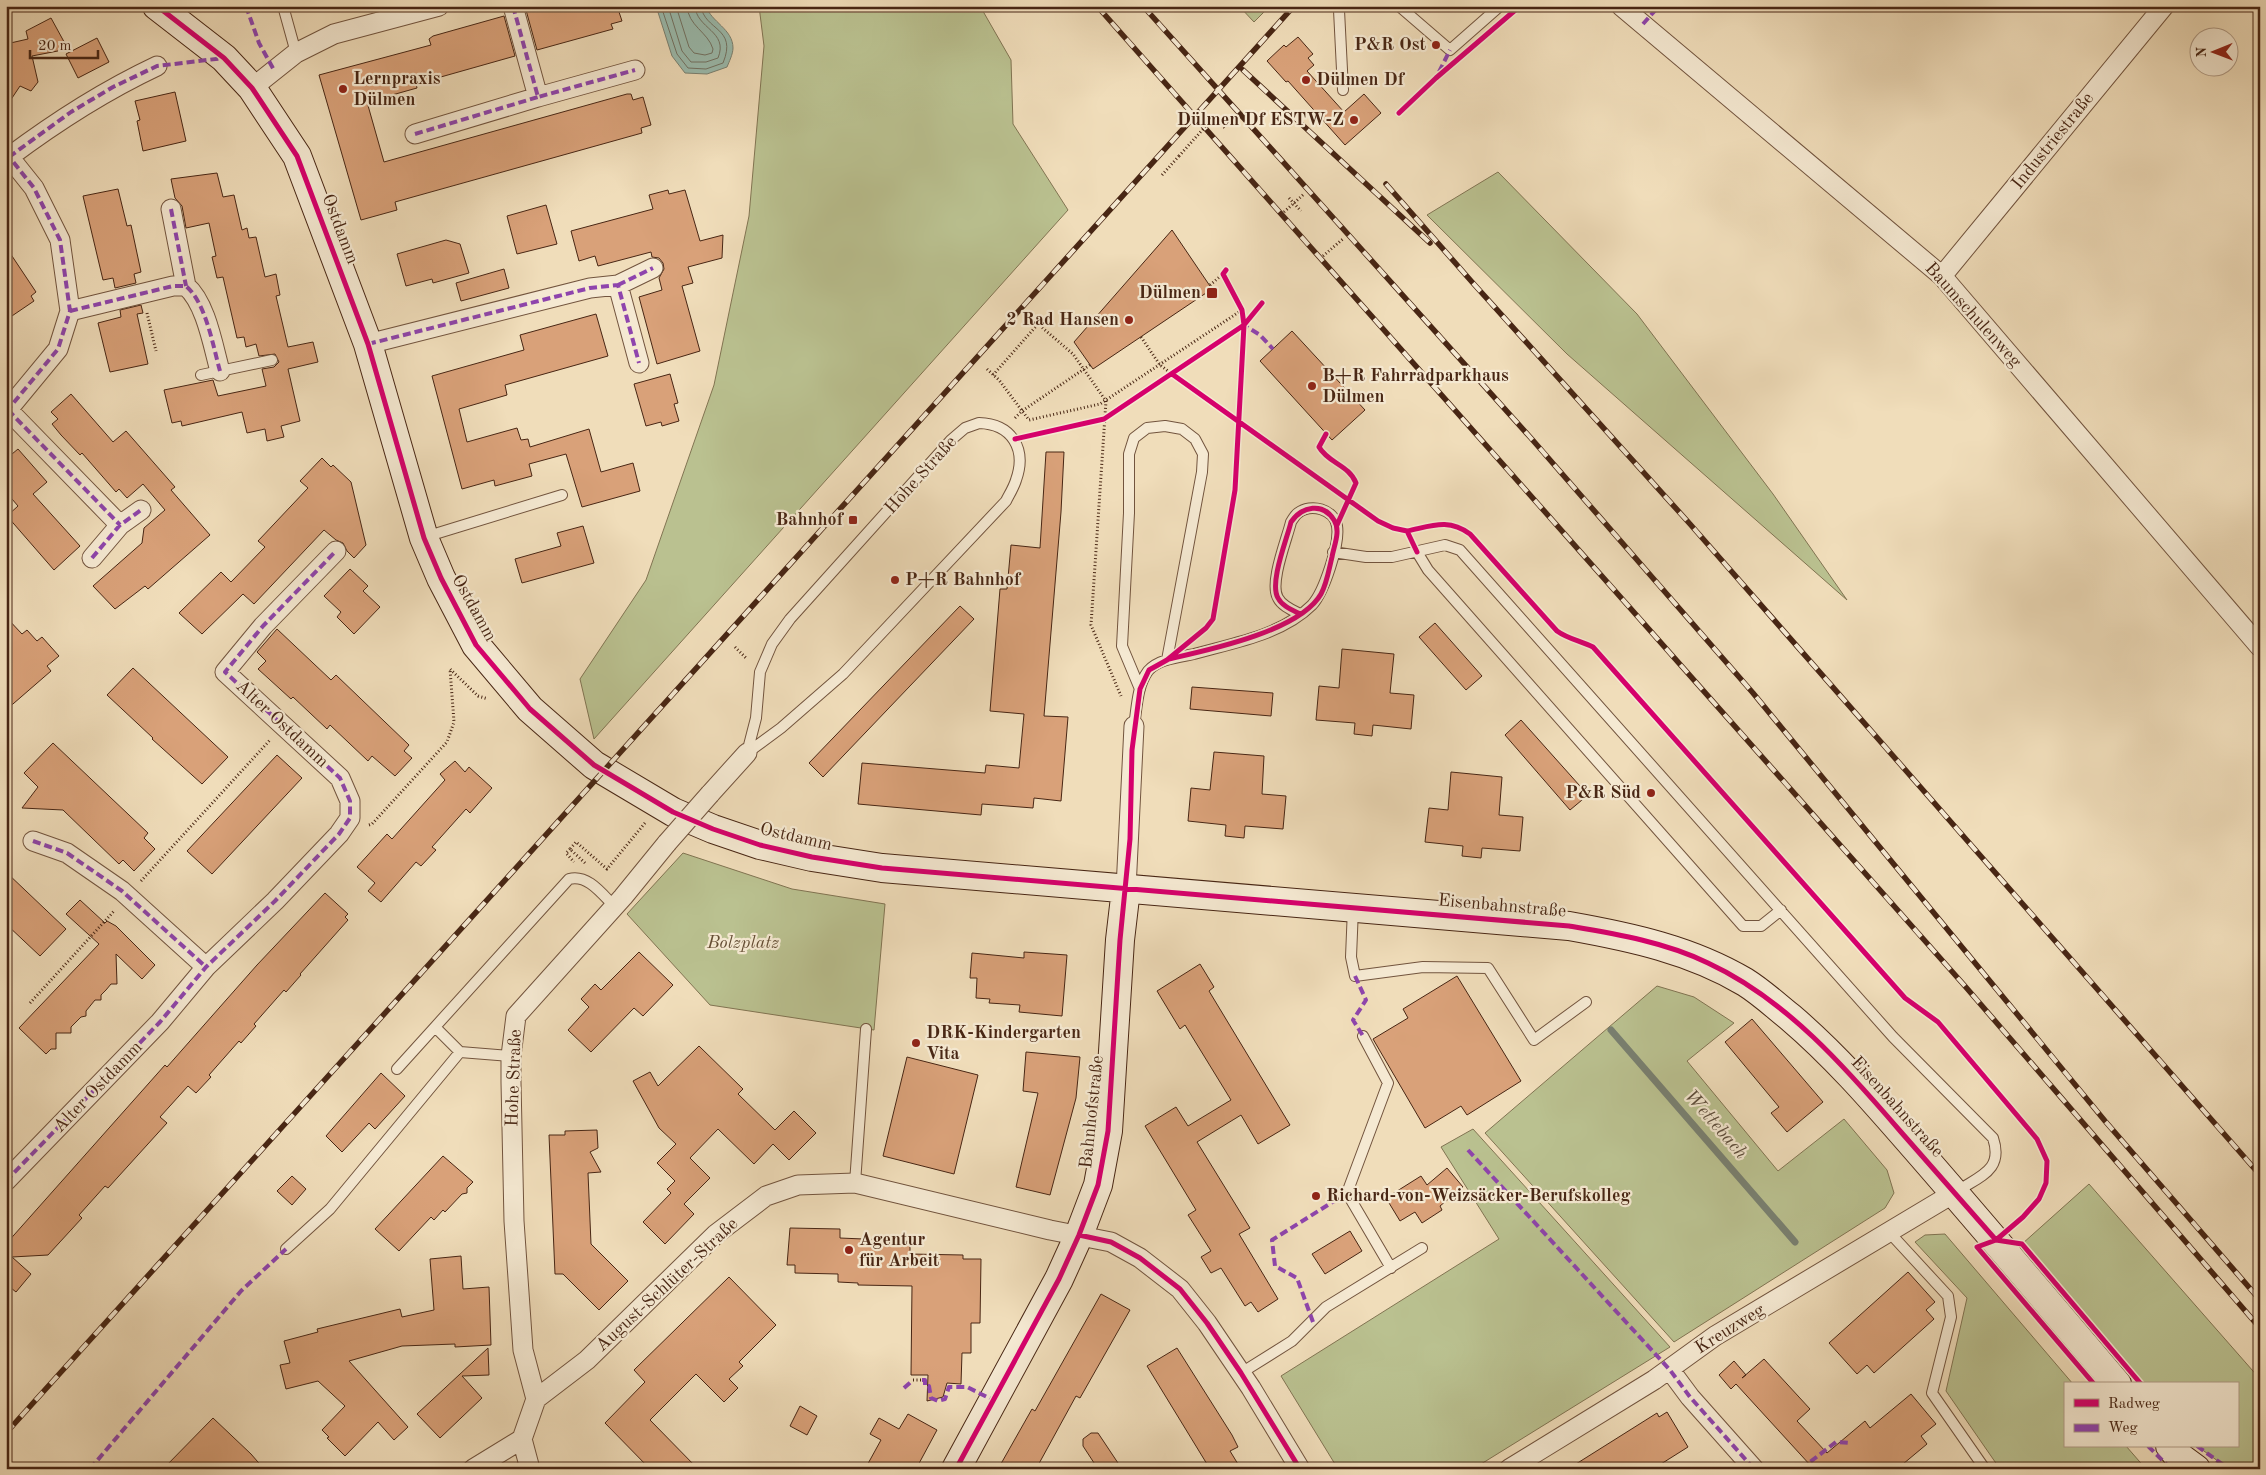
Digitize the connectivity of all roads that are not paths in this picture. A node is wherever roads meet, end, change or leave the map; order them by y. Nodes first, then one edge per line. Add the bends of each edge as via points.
1 (158, 6) edge
2 (284, 6) edge
3 (439, 6) edge
4 (513, 6) edge
5 (1342, 6) edge
6 (1399, 6) edge
7 (1500, 6) edge
8 (1621, 6) edge
9 (2164, 6) edge
10 (296, 53) junction
11 (158, 66) dead end
12 (635, 70) dead end
13 (252, 88) junction
14 (1343, 90) dead end
15 (538, 97) junction
16 (415, 134) dead end
17 (8, 155) edge
18 (170, 209) dead end
19 (653, 268) dead end
20 (1942, 276) junction
21 (618, 285) junction
22 (186, 286) junction
23 (70, 311) junction
24 (368, 344) junction
25 (272, 360) dead end
26 (639, 363) dead end
27 (220, 371) junction
28 (201, 375) dead end
29 (7, 411) edge
30 (562, 495) dead end
31 (142, 510) dead end
32 (120, 525) junction
33 (424, 538) junction
34 (336, 551) dead end
35 (1333, 552) junction
36 (1417, 552) junction
37 (92, 558) dead end
38 (1300, 614) junction
39 (2260, 647) edge
40 (1167, 660) junction
41 (1140, 690) junction
42 (1134, 726) joint
43 (747, 753) junction
44 (33, 840) dead end
45 (1126, 889) junction
46 (614, 906) junction
47 (1353, 907) junction
48 (1781, 910) junction
49 (206, 967) junction
50 (1586, 1002) dead end
51 (435, 1028) junction
52 (866, 1028) dead end
53 (1362, 1036) dead end
54 (460, 1052) junction
55 (511, 1056) junction
56 (397, 1068) dead end
57 (6, 1181) edge
58 (855, 1183) junction
59 (1954, 1193) junction
60 (1888, 1232) junction
61 (1079, 1235) junction
62 (1422, 1248) dead end
63 (286, 1249) dead end
64 (1391, 1268) junction
65 (1670, 1370) junction
66 (1241, 1373) junction
67 (2115, 1382) edge
68 (536, 1399) junction
69 (522, 1440) junction
70 (2172, 1448) edge
71 (473, 1469) edge
72 (530, 1469) edge
73 (956, 1469) edge
74 (1300, 1469) edge
75 (1508, 1469) edge
76 (1754, 1469) edge
77 (1985, 1469) edge
78 (2196, 1469) edge

1 - 13 street, Ostdamm via 224,58
2 - 10 lane
3 - 10 street via 334,34
4 - 15 street
5 - 14 lane via 1339,10
6 - 7 lane via 1450,50
8 - 20 street, Baumschulenweg
9 - 20 street, Industriestraße
10 - 13 street
11 - 17 street via 113,87
12 - 15 street
13 - 24 street, Ostdamm via 297,156
15 - 16 street
17 - 23 street via 34,188 60,240
18 - 22 street
19 - 21 street
20 - 39 street, Baumschulenweg
21 - 24 street via 590,288
21 - 26 street
22 - 23 street via 173,286
22 - 27 street via 193,292 206,321
23 - 29 street via 58,349
24 - 33 street, Ostdamm
25 - 27 lane
27 - 28 lane
29 - 32 street
30 - 33 lane
31 - 32 street
32 - 37 street
33 - 45 street, Ostdamm via 440,578 476,645 530,708 594,765 673,812 760,845 812,857 882,868
34 - 49 street, Alter Ostdamm via 263,626 225,672 340,778 350,801 350,818 339,834 275,901
35 - 36 lane via 1392,557
35 - 38 lane via 1320,595
35 - 38 lane via 1337,525 1330,514 1321,508 1297,513 1291,522 1274,586 1285,606
36 - 48 lane via 1445,545 1460,550
36 - 48 lane via 1428,570 1743,926 1761,926
38 - 40 lane via 1280,628
40 - 41 lane via 1149,670
40 - 41 lane via 1203,454 1195,439 1182,429 1165,426 1147,428 1134,438 1129,454 1122,646
41 - 42 lane
42 - 45 street, Bahnhofstraße
43 - 43 lane, Hohe Straße via 843,674 1006,501 1017,479 1019,458 1015,439 1005,429 979,423 965,428 790,619 772,644 760,672 756,718
43 - 46 street, Hohe Straße, bridge
44 - 49 street via 68,853 128,896
45 - 47 street, Eisenbahnstraße
45 - 61 street, Bahnhofstraße via 1108,1131 1098,1185
46 - 51 lane via 584,879 577,876 569,879
46 - 55 street, Hohe Straße via 516,1016
47 - 50 lane via 1351,958 1355,976 1423,967 1488,968 1534,1040
47 - 59 street, Eisenbahnstraße via 1570,926 1661,945 1708,962 1746,983 1806,1031 1870,1096
48 - 59 lane via 1893,1037 1993,1138 1998,1151 1996,1163
49 - 57 street, Alter Ostdamm via 160,1022
51 - 54 lane
51 - 56 lane
52 - 58 lane
53 - 64 lane via 1388,1084 1347,1193
54 - 55 lane
54 - 63 lane via 330,1209
55 - 68 street, Hohe Straße via 514,1221 523,1350
58 - 61 street, August-Schlüter-Straße
58 - 68 street, August-Schlüter-Straße via 798,1185 766,1196 716,1234 586,1360
59 - 60 street, Kreuzweg
59 - 67 street, Eisenbahnstraße
60 - 65 street, Kreuzweg via 1715,1336
60 - 77 lane via 1948,1296 1951,1317 1932,1393
61 - 66 street, August-Schlüter-Straße via 1111,1242 1140,1258 1180,1289
61 - 73 street, Bahnhofstraße via 1060,1279
62 - 64 lane
64 - 66 lane via 1326,1307 1292,1340
65 - 75 street, Kreuzweg
65 - 76 street
66 - 74 street, August-Schlüter-Straße
68 - 69 street
69 - 71 street
69 - 72 street
70 - 78 street

